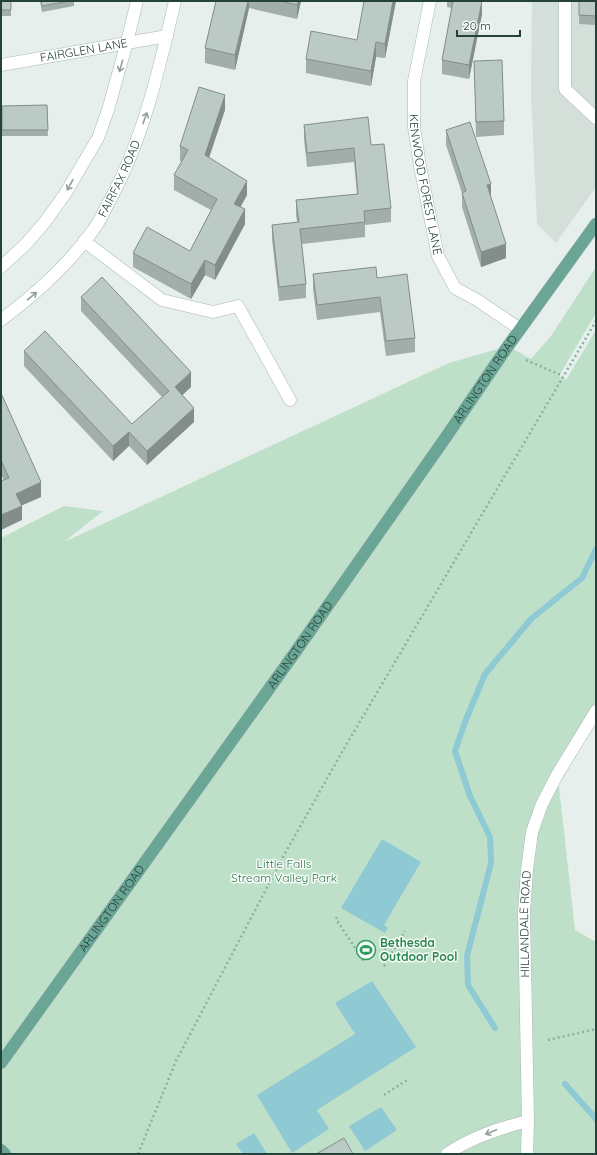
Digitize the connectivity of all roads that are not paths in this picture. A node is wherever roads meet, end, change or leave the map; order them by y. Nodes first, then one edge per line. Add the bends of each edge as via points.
1 (137, 1) edge
2 (175, 1) edge
3 (430, 1) edge
4 (565, 1) edge
5 (167, 36) junction
6 (127, 42) junction
7 (1, 65) edge
8 (596, 118) edge
9 (596, 224) edge
10 (84, 242) junction
11 (1, 267) edge
12 (1, 320) edge
13 (520, 329) junction
14 (290, 400) dead end
15 (596, 711) edge
16 (1, 1063) edge
17 (528, 1121) junction
18 (1, 1150) edge
19 (5, 1154) edge
20 (447, 1154) edge
21 (527, 1154) edge

1 - 6 street
2 - 5 street, FAIRFAX ROAD
3 - 13 street, KENWOOD FOREST LANE via 414,81 414,127 438,256 455,288
4 - 8 street via 565,89
5 - 6 street, FAIRGLEN LANE
10 -> 5 street, FAIRFAX ROAD via 95,228 120,182 147,114
6 - 7 street, FAIRGLEN LANE
6 -> 11 street via 98,138 46,222
9 - 13 main road, ARLINGTON ROAD
12 -> 10 street, FAIRFAX ROAD via 54,276
10 - 14 street via 162,300 213,312 238,306
13 - 16 main road, ARLINGTON ROAD via 294,654
15 - 17 street, HILLANDALE ROAD via 557,775 542,804 532,832 524,912
17 -> 20 street via 496,1130
17 - 21 street, HILLANDALE ROAD
18 - 19 main road

